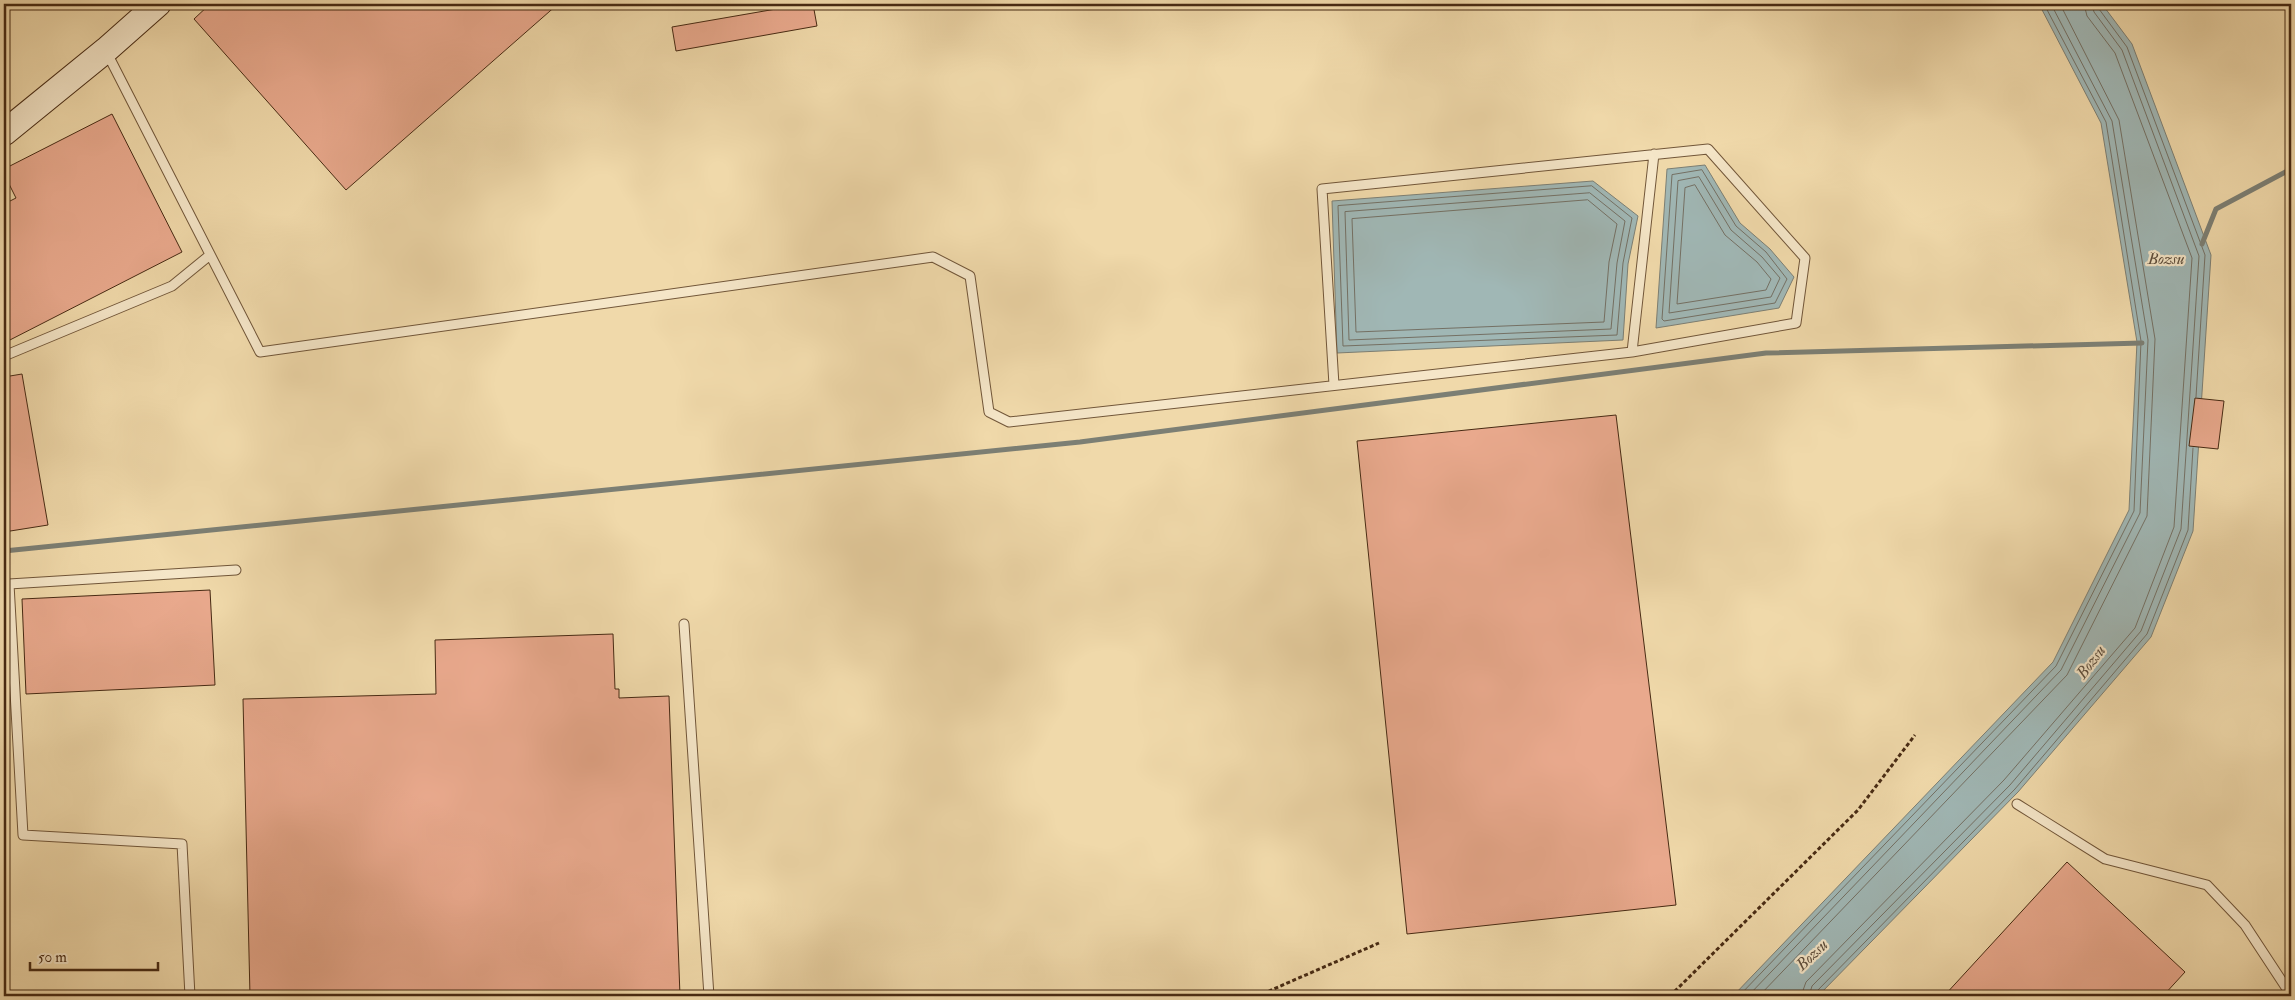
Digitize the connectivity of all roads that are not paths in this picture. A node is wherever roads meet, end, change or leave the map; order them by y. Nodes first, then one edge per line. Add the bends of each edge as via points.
1 (158, 4) edge
2 (106, 50) junction
3 (4, 133) edge
4 (1654, 154) junction
5 (210, 255) junction
6 (1632, 352) junction
7 (4, 356) edge
8 (1334, 385) junction
9 (236, 570) dead end
10 (684, 624) dead end
11 (2017, 804) dead end
12 (190, 996) edge
13 (708, 996) edge
14 (2291, 996) edge

1 - 2 main road
2 - 3 main road
2 - 5 lane
4 - 6 lane
4 - 6 lane via 1708,149 1805,258 1796,324
4 - 8 lane via 1322,189
5 - 7 lane via 172,286
5 - 8 lane via 260,352 933,257 970,276 989,412 1009,422
6 - 8 lane
9 - 12 lane via 9,584 24,835 182,844
10 - 13 lane
11 - 14 lane via 2105,859 2208,884 2245,925

